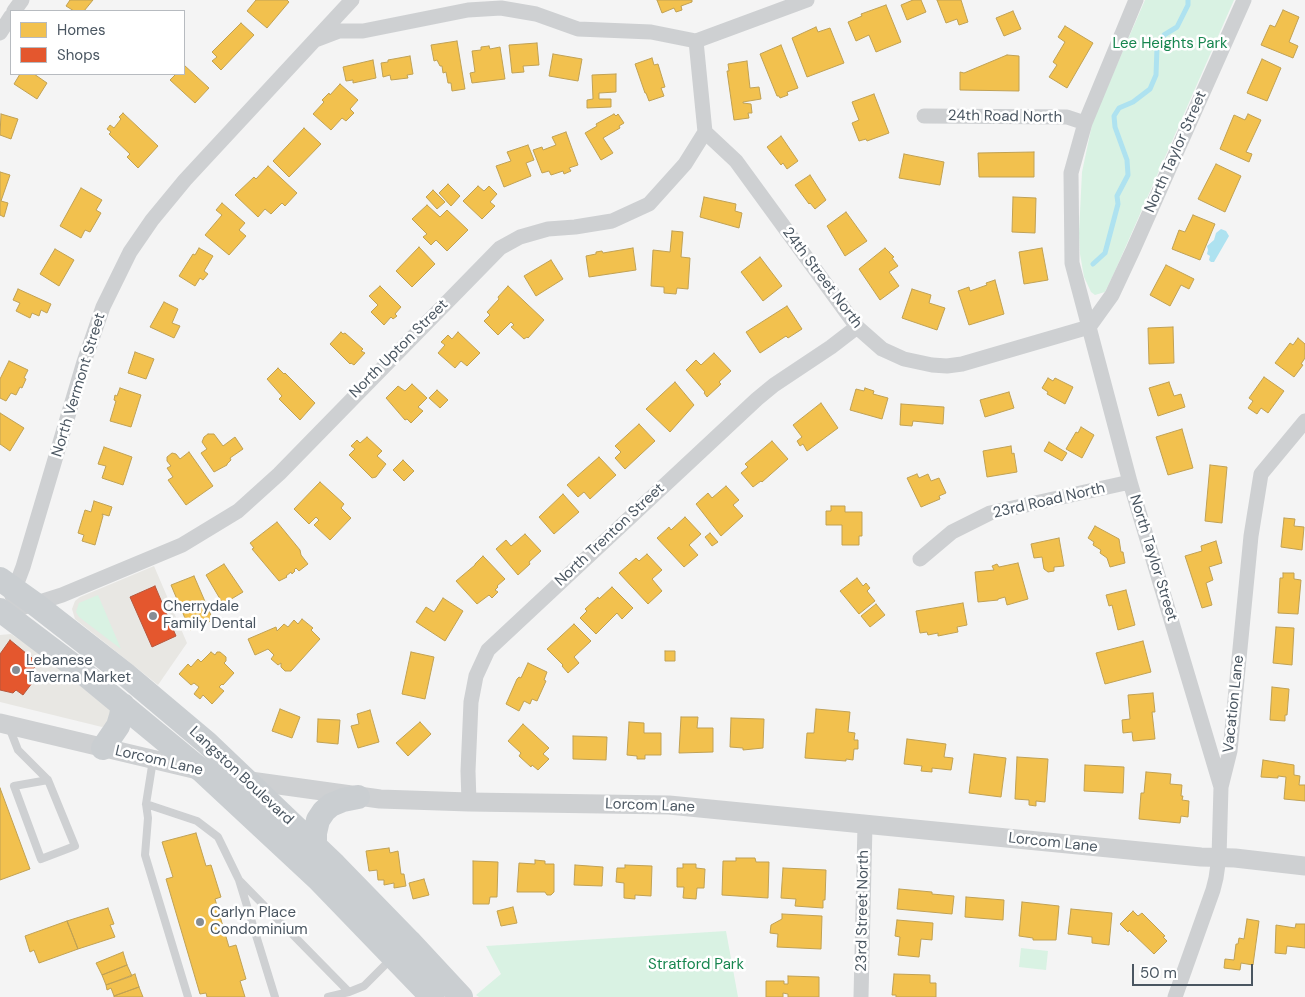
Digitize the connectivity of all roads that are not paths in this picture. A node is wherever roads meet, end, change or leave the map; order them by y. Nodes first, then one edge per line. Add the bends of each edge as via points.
1 (352, 0) edge
2 (807, 0) edge
3 (1136, 0) edge
4 (1244, 0) edge
5 (10, 18) edge
6 (0, 33) edge
7 (314, 41) junction
8 (696, 41) junction
9 (924, 116) dead end
10 (1084, 123) junction
11 (705, 132) junction
12 (1089, 327) junction
13 (857, 328) junction
14 (1305, 421) edge
15 (1298, 437) edge
16 (1130, 482) junction
17 (920, 559) dead end
18 (7, 584) edge
19 (35, 604) junction
20 (2, 614) edge
21 (123, 705) junction
22 (4, 724) edge
23 (103, 748) junction
24 (153, 760) junction
25 (202, 771) junction
26 (48, 780) junction
27 (247, 781) junction
28 (1221, 787) junction
29 (358, 797) junction
30 (469, 802) junction
31 (146, 804) junction
32 (865, 825) junction
33 (315, 846) junction
34 (1219, 857) junction
35 (1305, 866) edge
36 (239, 880) junction
37 (402, 948) junction
38 (349, 992) junction
39 (188, 997) edge
40 (275, 997) edge
41 (328, 997) edge
42 (432, 997) edge
43 (461, 997) edge
44 (861, 997) edge
45 (1175, 997) edge

1 - 7 street, North Vermont Street
2 - 8 street
3 - 10 street, North Taylor Street
4 - 12 street, North Taylor Street via 1112,295
5 - 6 street
7 - 8 street via 339,31 363,31 468,10 501,8 536,14 578,29 652,32
7 - 18 street, North Vermont Street via 185,180 130,252 103,307 84,362 23,567
8 - 11 street
9 - 10 street, 24th Road North via 1066,118
10 - 12 street, North Taylor Street via 1071,173 1072,264
11 - 13 street, 24th Street North via 736,161
11 - 19 street, North Upton Street via 685,164 649,204 612,221 548,229 520,237 500,248 279,474 238,510 182,545
12 - 13 street, 24th Street North via 947,366 904,360 882,349
12 - 16 street, North Taylor Street
13 - 30 street, North Trenton Street via 757,399 488,650 476,676 471,702
14 - 15 street, Vacation Lane
15 - 28 street, Vacation Lane via 1261,474 1251,536 1230,751
16 - 17 street, 23rd Road North via 990,513 952,532
16 - 28 street, North Taylor Street
18 - 19 main road, Langston Boulevard
18 - 20 street, North Vermont Street
19 - 20 street, North Upton Street
19 - 27 main road, Langston Boulevard via 156,700
20 - 21 main road, Langston Boulevard
21 - 23 main road via 118,726
21 - 25 main road, Langston Boulevard
22 - 23 street, Lorcom Lane
22 - 26 lane via 18,750
23 - 24 street, Lorcom Lane
24 - 25 street, Lorcom Lane
24 - 31 lane
25 - 27 street, Lorcom Lane
25 - 37 main road, Langston Boulevard via 318,879
26 - 26 lane via 75,846 41,859 14,786
27 - 29 street, Lorcom Lane
27 - 33 main road, Langston Boulevard
28 - 34 street, Vacation Lane
29 - 30 street, Lorcom Lane
29 - 33 main road via 337,802 324,811 318,820
30 - 32 street, Lorcom Lane via 669,805
31 - 36 lane via 197,821 218,837
31 - 39 lane via 145,855
32 - 34 street, Lorcom Lane
32 - 44 street, 23rd Street North
33 - 37 main road, Langston Boulevard
34 - 35 street, Lorcom Lane
34 - 45 street, Vacation Lane via 1213,890
36 - 38 lane
36 - 40 lane
37 - 38 lane via 364,986
37 - 42 main road, Langston Boulevard
37 - 43 main road, Langston Boulevard
38 - 41 lane

